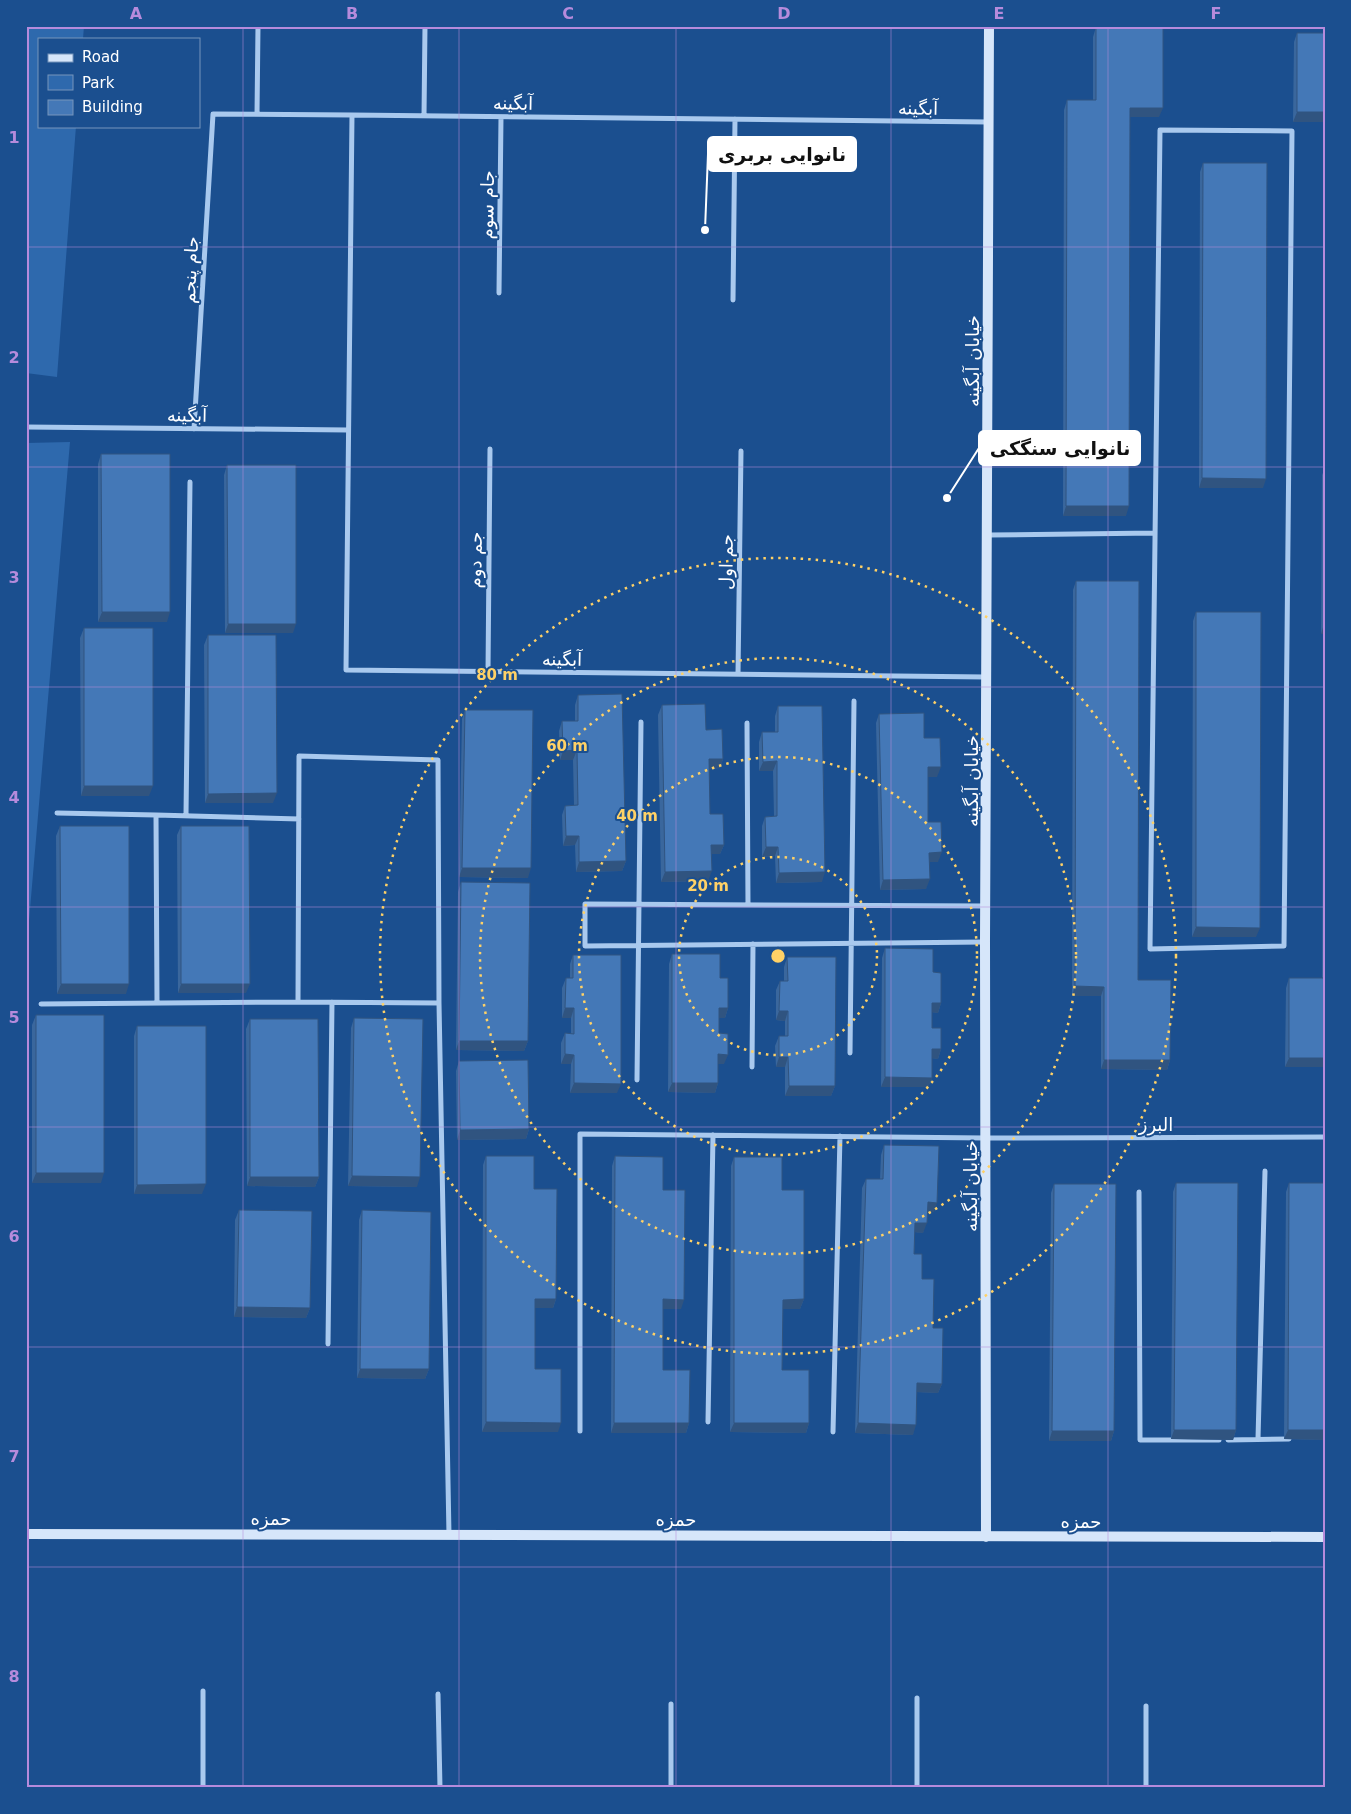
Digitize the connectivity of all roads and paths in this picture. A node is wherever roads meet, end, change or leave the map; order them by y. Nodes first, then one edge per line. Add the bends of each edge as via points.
1 (258, 26) edge
2 (425, 26) edge
3 (989, 26) edge
4 (257, 114) junction
5 (352, 115) junction
6 (424, 116) junction
7 (501, 117) junction
8 (735, 119) junction
9 (989, 122) junction
10 (499, 293) dead end
11 (733, 300) dead end
12 (26, 427) edge
13 (194, 428) junction
14 (348, 430) junction
15 (490, 449) dead end
16 (741, 451) dead end
17 (190, 482) dead end
18 (1155, 533) junction
19 (988, 535) junction
20 (488, 672) junction
21 (738, 674) junction
22 (988, 677) junction
23 (854, 701) dead end
24 (641, 722) dead end
25 (747, 723) dead end
26 (57, 813) dead end
27 (156, 815) junction
28 (186, 815) junction
29 (299, 819) junction
30 (638, 904) junction
31 (748, 905) junction
32 (851, 906) junction
33 (987, 906) junction
34 (985, 942) junction
35 (753, 944) junction
36 (851, 944) junction
37 (637, 946) junction
38 (298, 1002) junction
39 (332, 1002) junction
40 (157, 1003) junction
41 (439, 1003) junction
42 (41, 1004) dead end
43 (850, 1053) dead end
44 (752, 1067) dead end
45 (637, 1080) dead end
46 (713, 1135) junction
47 (840, 1136) junction
48 (1325, 1137) edge
49 (986, 1138) junction
50 (1265, 1172) dead end
51 (1139, 1192) dead end
52 (328, 1344) dead end
53 (708, 1422) dead end
54 (580, 1431) dead end
55 (833, 1432) dead end
56 (1296, 1439) edge
57 (1258, 1440) junction
58 (26, 1534) edge
59 (450, 1535) junction
60 (986, 1536) junction
61 (1325, 1537) edge
62 (203, 1691) dead end
63 (438, 1694) dead end
64 (917, 1698) dead end
65 (671, 1704) dead end
66 (1146, 1706) dead end
67 (203, 1788) edge
68 (440, 1788) edge
69 (671, 1788) edge
70 (917, 1788) edge
71 (1146, 1788) edge

1 - 4 street
2 - 6 street
3 - 9 street, خیابان آبگینه
4 - 5 street
4 - 13 street, جام پنجم via 213,114
5 - 6 street, آبگینه
5 - 14 street, آبگینه
6 - 7 street, آبگینه
7 - 8 street, آبگینه
7 - 10 street, جام سوم
8 - 9 street, آبگینه
8 - 11 street
9 - 19 street, خیابان آبگینه
12 - 13 street, آبگینه
13 - 14 street, آبگینه
14 - 20 street, آبگینه via 346,670
15 - 20 street, جم دوم
16 - 21 street, جم اول
17 - 28 street
18 - 18 street via 1150,949 1284,946 1292,131 1160,130
18 - 19 street
19 - 22 street, خیابان آبگینه
20 - 21 street, آبگینه
21 - 22 street, آبگینه
22 - 33 street, خیابان آبگینه
23 - 32 street
24 - 30 street
25 - 31 street
26 - 27 street
27 - 28 street
27 - 40 street
28 - 29 street
29 - 38 street
29 - 41 street via 299,756 438,760
30 - 31 street
30 - 37 street
30 - 37 street via 585,904 585,946
31 - 32 street
32 - 33 street
32 - 36 street
33 - 34 street, خیابان آبگینه
34 - 36 street
34 - 49 street, خیابان آبگینه
35 - 36 street
35 - 37 street
35 - 44 street
36 - 43 street
37 - 45 street
38 - 39 street
38 - 40 street
39 - 41 street
39 - 52 street
40 - 42 street
41 - 59 street
46 - 47 street, البرز
46 - 53 street
46 - 54 street, البرز via 580,1134
47 - 49 street, البرز
47 - 55 street
48 - 49 street, البرز
49 - 60 street, خیابان آبگینه
50 - 57 street
51 - 57 street via 1140,1440
56 - 57 street
58 - 59 street, حمزه
59 - 60 street, حمزه
60 - 61 street, حمزه
62 - 67 street
63 - 68 street
64 - 70 street
65 - 69 street
66 - 71 street

